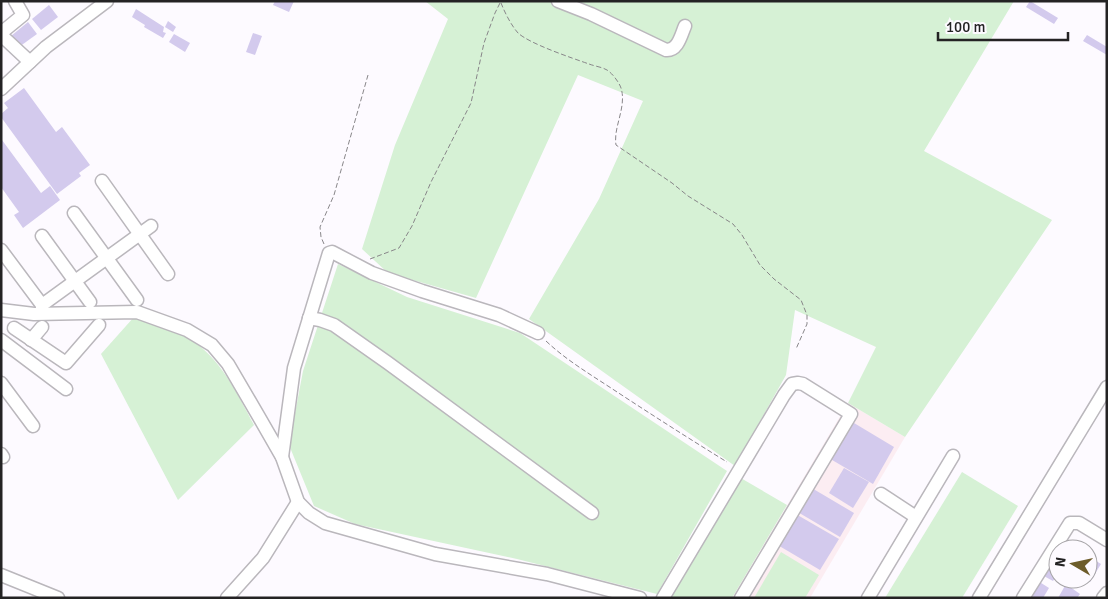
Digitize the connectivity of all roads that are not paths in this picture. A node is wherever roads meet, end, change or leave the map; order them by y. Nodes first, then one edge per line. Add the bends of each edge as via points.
1 (15, 1) edge
2 (107, 1) edge
3 (558, 1) edge
4 (685, 26) dead end
5 (1, 34) edge
6 (30, 62) junction
7 (1, 89) edge
8 (102, 181) dead end
9 (74, 213) dead end
10 (151, 226) dead end
11 (140, 234) junction
12 (42, 236) dead end
13 (1, 250) edge
14 (107, 258) junction
15 (168, 274) dead end
16 (75, 281) junction
17 (137, 300) dead end
18 (90, 302) dead end
19 (42, 309) junction
20 (1, 310) edge
21 (20, 312) junction
22 (309, 318) junction
23 (99, 325) dead end
24 (42, 327) dead end
25 (14, 328) junction
26 (538, 333) road end
27 (1, 336) edge
28 (1, 340) edge
29 (31, 340) junction
30 (1, 383) edge
31 (1107, 388) edge
32 (66, 389) dead end
33 (33, 426) dead end
34 (953, 456) dead end
35 (282, 457) junction
36 (881, 494) dead end
37 (298, 502) junction
38 (592, 513) dead end
39 (916, 516) junction
40 (1107, 540) edge
41 (1, 575) edge
42 (1107, 593) edge
43 (58, 598) edge
44 (227, 598) edge
45 (640, 598) edge
46 (663, 598) edge
47 (741, 598) edge
48 (868, 598) edge
49 (979, 598) edge
50 (1023, 598) edge
51 (1104, 598) edge

1 - 5 street via 23,15
2 - 6 street
3 - 4 street via 666,50 675,48
5 - 6 street
6 - 7 street
8 - 11 street
9 - 14 street
10 - 11 street
11 - 14 street
11 - 15 street
12 - 16 street
13 - 19 street
14 - 16 street
14 - 17 street
16 - 18 street
16 - 19 street
19 - 21 street
19 - 35 street via 138,312 187,330 212,345 228,364
20 - 21 street
21 - 25 street
22 - 26 street via 329,253 332,252 372,273 499,315
22 - 35 street via 294,368
22 - 38 street via 334,325
23 - 29 street via 66,363
24 - 29 street
25 - 27 street
25 - 29 street
28 - 32 street
30 - 33 street
31 - 49 street
34 - 39 street
35 - 37 street
36 - 39 street
37 - 44 street via 263,558
37 - 45 street via 308,513 326,523 390,542 435,554 547,574
39 - 48 street
40 - 50 street via 1078,523 1070,523
41 - 43 street
42 - 51 street
46 - 47 street via 784,396 792,384 803,384 850,414

